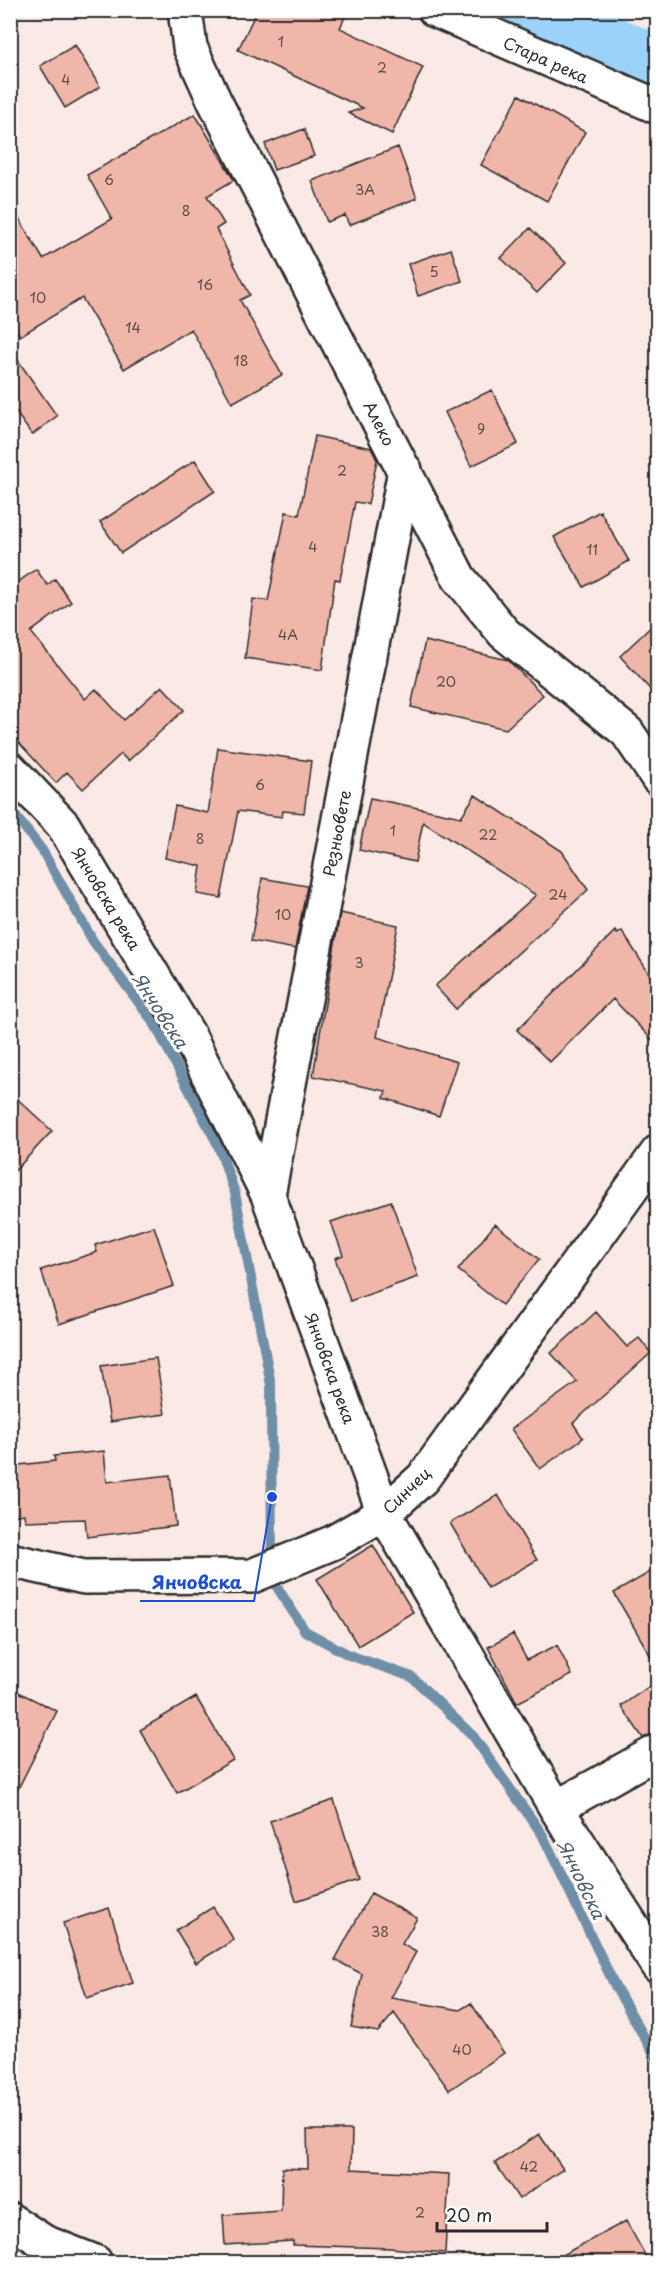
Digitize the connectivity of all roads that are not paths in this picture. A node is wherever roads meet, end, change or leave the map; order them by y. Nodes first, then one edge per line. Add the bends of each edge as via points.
1 (185, 10) edge
2 (435, 10) edge
3 (657, 107) edge
4 (405, 470) junction
5 (10, 769) edge
6 (657, 778) edge
7 (657, 1152) edge
8 (268, 1195) junction
9 (384, 1513) junction
10 (10, 1560) edge
11 (657, 1751) edge
12 (556, 1808) junction
13 (657, 1966) edge
14 (10, 2220) edge
15 (96, 2262) edge

1 - 4 street, Алеко via 190,47 215,102
2 - 3 street, Стара река
4 - 6 street, Алеко via 459,578 504,633 627,732
4 - 8 street, Резньовете
5 - 8 street, Янчовска река via 63,825 188,1035
7 - 9 street, Синчец via 423,1478
8 - 9 street, Янчовска река
9 - 10 street, Синчец via 334,1542 252,1576 84,1577
9 - 12 street, Янчовска река
11 - 12 street
12 - 13 street, Янчовска река
14 - 15 street via 44,2242

